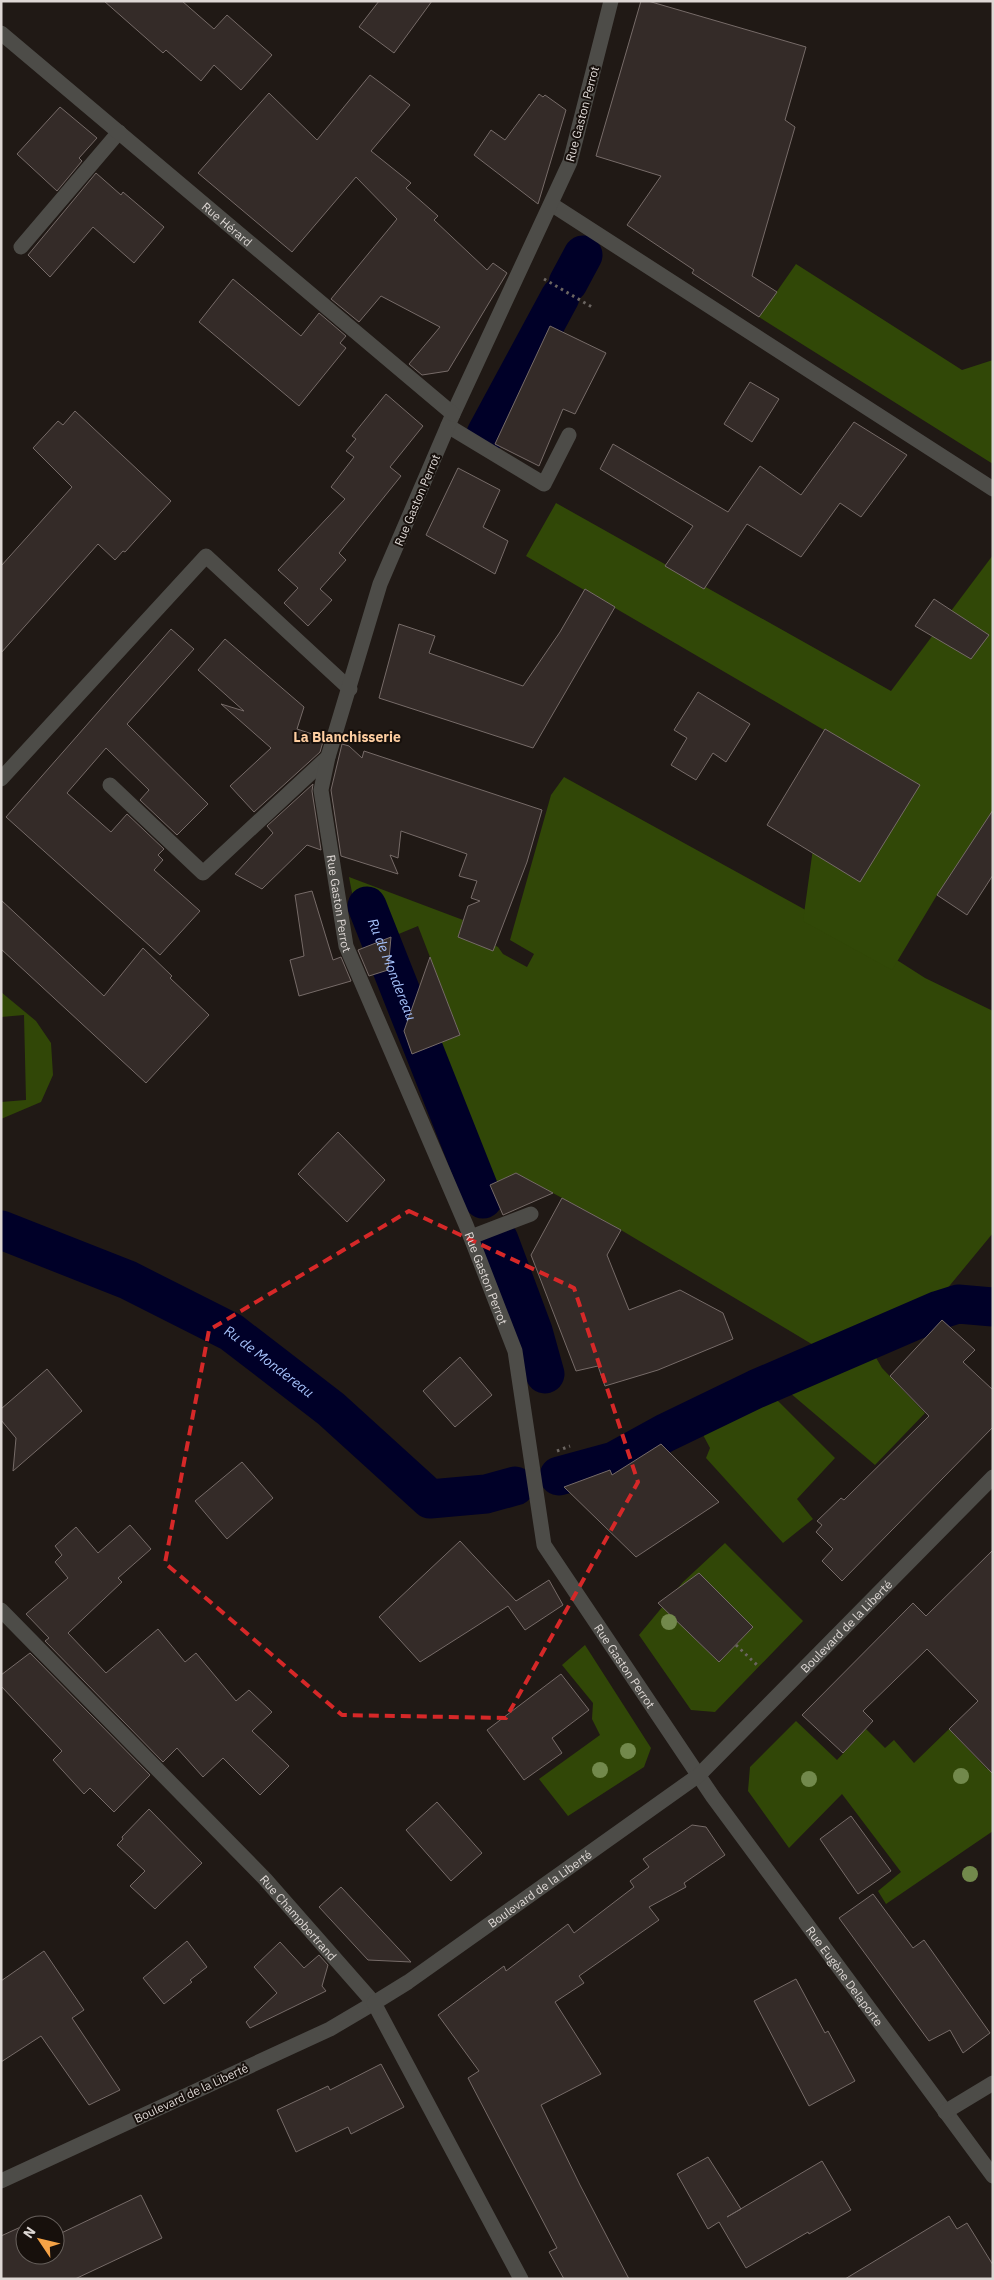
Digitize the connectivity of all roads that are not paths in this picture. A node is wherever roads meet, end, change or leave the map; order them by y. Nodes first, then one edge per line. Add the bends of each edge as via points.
1 (611, 1) edge
2 (1, 33) edge
3 (118, 132) junction
4 (550, 204) junction
5 (21, 247) dead end
6 (451, 420) junction
7 (569, 435) dead end
8 (993, 489) edge
9 (350, 689) junction
10 (328, 757) junction
11 (1, 779) edge
12 (110, 785) dead end
13 (531, 1214) dead end
14 (471, 1237) junction
15 (993, 1477) edge
16 (1, 1610) edge
17 (699, 1775) junction
18 (374, 2002) junction
19 (993, 2083) edge
20 (945, 2112) junction
21 (993, 2176) edge
22 (1, 2181) edge
23 (521, 2279) edge

1 - 4 street, Rue Gaston Perrot via 570,162
2 - 3 street, Rue Hérard
3 - 5 street
3 - 6 street, Rue Hérard
4 - 6 street, Rue Gaston Perrot
4 - 8 street
6 - 7 street, Rue Hérard via 472,440 544,484
6 - 9 street, Rue Gaston Perrot via 380,584
9 - 10 street, Rue Gaston Perrot
9 - 11 street via 206,556
10 - 12 street via 203,873
10 - 14 street, Rue Gaston Perrot via 321,790 346,946
13 - 14 street
14 - 17 street, Rue Gaston Perrot via 515,1351 544,1545
15 - 17 street, Boulevard de la Liberté
16 - 18 street, Rue Champbertrand via 265,1879
17 - 18 street, Boulevard de la Liberté via 408,1982
17 - 20 street, Rue Eugène Delaporte
18 - 22 street, Boulevard de la Liberté via 330,2029
18 - 23 street, Rue Champbertrand
19 - 20 street
20 - 21 street, Rue Eugène Delaporte

